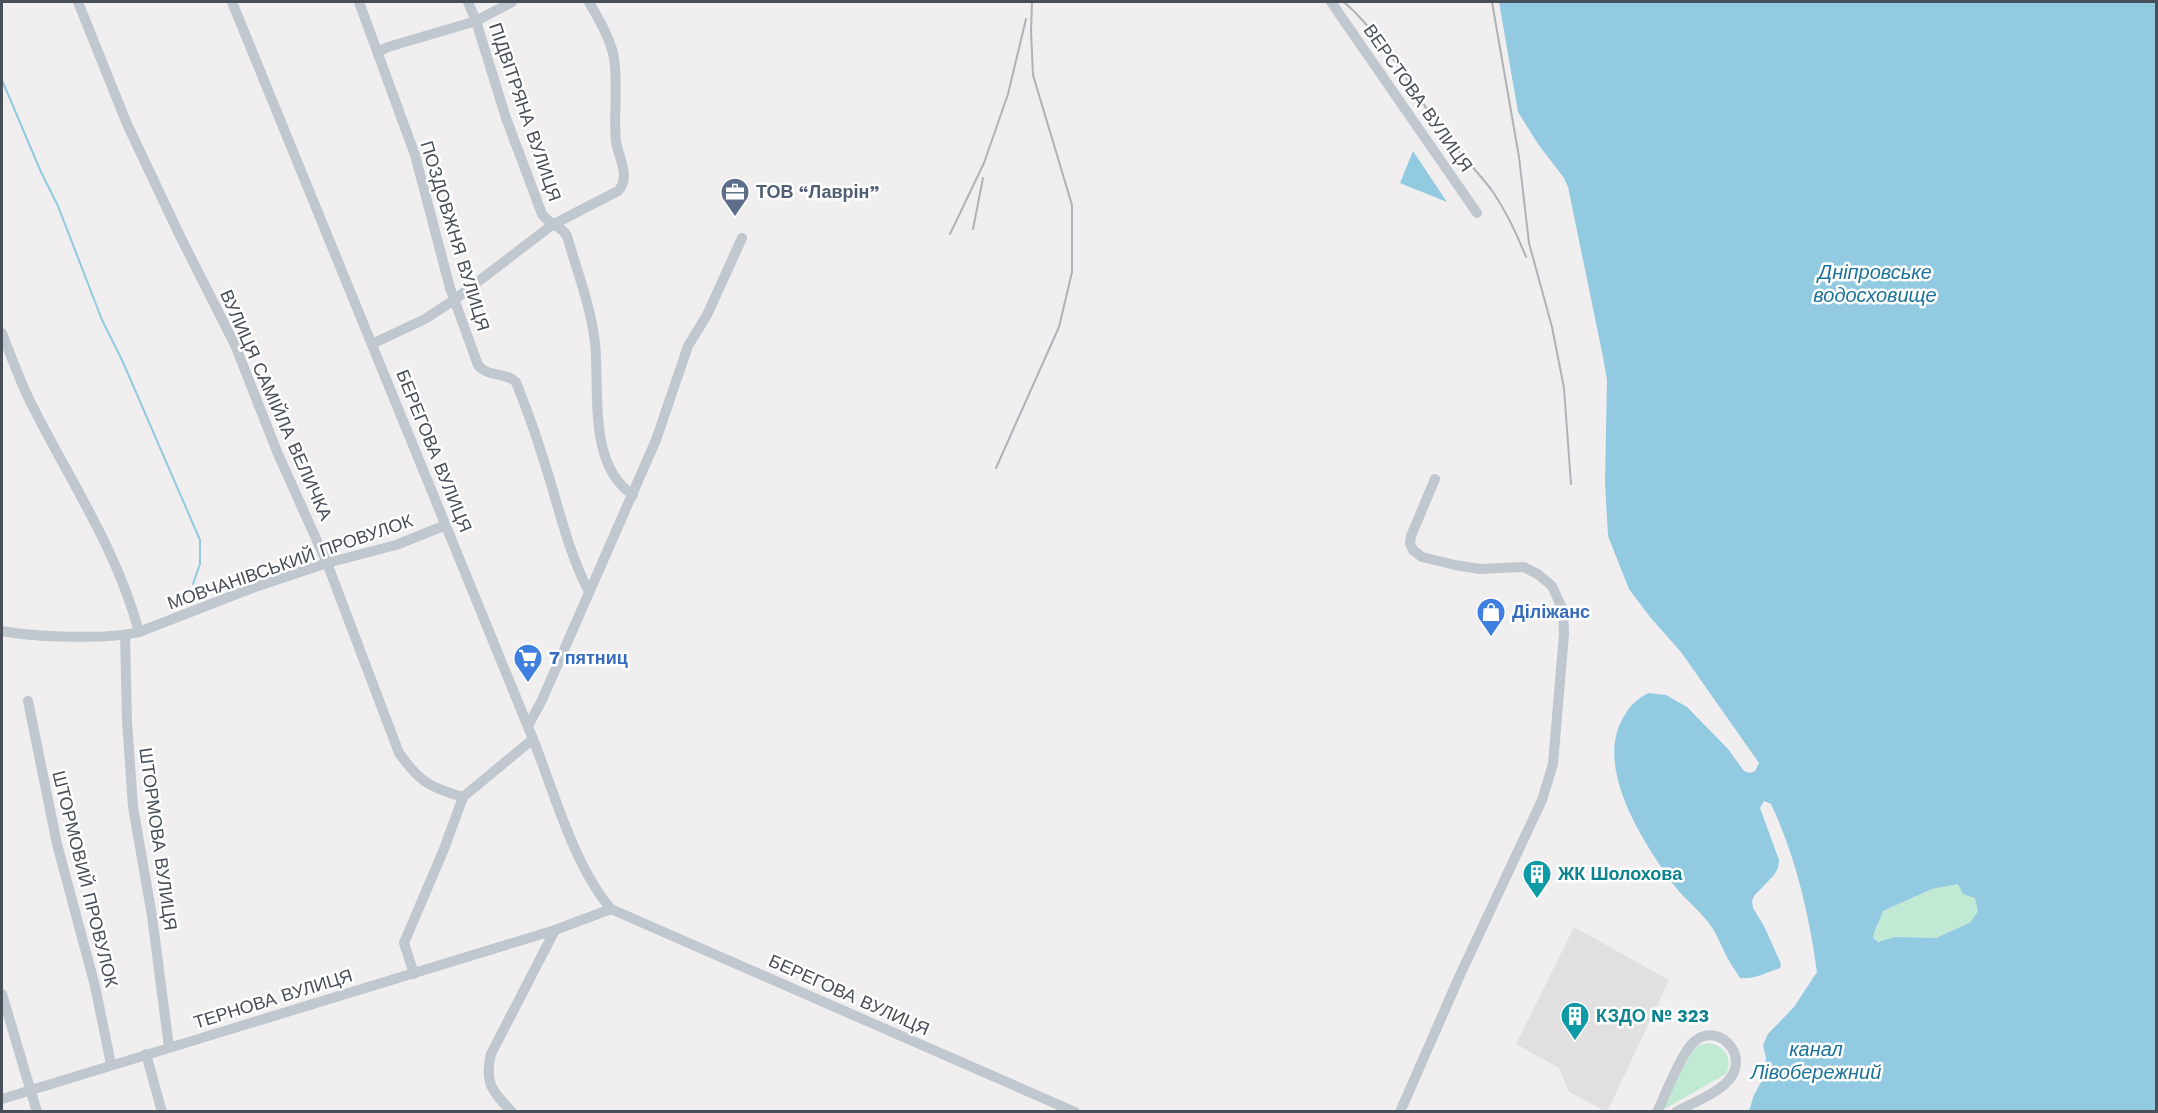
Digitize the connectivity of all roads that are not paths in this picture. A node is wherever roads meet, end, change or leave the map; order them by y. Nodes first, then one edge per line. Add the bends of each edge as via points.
1 (78, 2) edge
2 (232, 2) edge
3 (359, 2) edge
4 (468, 2) edge
5 (512, 2) edge
6 (589, 2) edge
7 (1331, 2) edge
8 (476, 21) junction
9 (378, 52) junction
10 (1477, 213) dead end
11 (552, 225) junction
12 (742, 237) dead end
13 (454, 300) junction
14 (2, 333) edge
15 (372, 344) junction
16 (1435, 478) dead end
17 (633, 495) junction
18 (446, 525) junction
19 (327, 563) junction
20 (589, 592) junction
21 (2, 631) edge
22 (139, 632) junction
23 (124, 635) junction
24 (28, 702) dead end
25 (528, 726) junction
26 (533, 739) junction
27 (464, 796) junction
28 (611, 909) junction
29 (555, 930) junction
30 (414, 974) junction
31 (2, 994) edge
32 (169, 1047) junction
33 (146, 1054) junction
34 (111, 1064) junction
35 (30, 1090) junction
36 (2, 1099) edge
37 (37, 1112) edge
38 (162, 1112) edge
39 (512, 1112) edge
40 (1075, 1112) edge
41 (1400, 1112) edge
42 (1657, 1112) edge
43 (1676, 1112) edge

1 - 19 street, ВУЛИЦЯ САМІЙЛА ВЕЛИЧКА via 127,124 235,345
2 - 15 street, БЕРЕГОВА ВУЛИЦЯ
3 - 9 street, ПОЗДОВЖНЯ ВУЛИЦЯ
4 - 8 street, ПІДВІТРЯНА ВУЛИЦЯ
5 - 8 street
6 - 11 street via 613,55 616,140 625,176 618,191
7 - 10 street, ВЕРСТОВА ВУЛИЦЯ
8 - 9 street
8 - 11 street, ПІДВІТРЯНА ВУЛИЦЯ via 506,118 542,214
9 - 13 street, ПОЗДОВЖНЯ ВУЛИЦЯ via 415,155
11 - 13 street
11 - 17 street, ПІДВІТРЯНА ВУЛИЦЯ via 567,236 589,312 602,446 609,467
12 - 17 street via 707,315 688,346
13 - 15 street
13 - 20 street, ПОЗДОВЖНЯ ВУЛИЦЯ via 480,369 511,377 516,382 542,452 561,522
14 - 22 street via 33,407 113,561
15 - 18 street, БЕРЕГОВА ВУЛИЦЯ
16 - 41 street via 1412,536 1413,550 1455,565 1490,570 1524,567 1539,575 1552,586 1563,610 1564,634 1553,764 1542,800
17 - 20 street
18 - 19 street, МОВЧАНІВСЬКИЙ ПРОВУЛОК via 396,545
18 - 25 street, БЕРЕГОВА ВУЛИЦЯ
19 - 22 street, МОВЧАНІВСЬКИЙ ПРОВУЛОК
19 - 27 street, ВУЛИЦЯ САМІЙЛА ВЕЛИЧКА via 399,753 415,775 439,790
20 - 25 street
21 - 23 street, МОВЧАНІВСЬКИЙ ПРОВУЛОК
22 - 23 street, МОВЧАНІВСЬКИЙ ПРОВУЛОК
23 - 32 street, ШТОРМОВА ВУЛИЦЯ via 133,807
24 - 34 street, ШТОРМОВИЙ ПРОВУЛОК via 57,844 95,986
25 - 26 street, БЕРЕГОВА ВУЛИЦЯ
26 - 27 street
26 - 28 street, БЕРЕГОВА ВУЛИЦЯ via 586,873
27 - 30 street via 404,943
28 - 29 street
28 - 40 street, БЕРЕГОВА ВУЛИЦЯ
29 - 30 street, ТЕРНОВА ВУЛИЦЯ
29 - 39 street via 491,1054 487,1070 491,1088
30 - 32 street, ТЕРНОВА ВУЛИЦЯ
31 - 35 street
32 - 33 street, ТЕРНОВА ВУЛИЦЯ
33 - 34 street, ТЕРНОВА ВУЛИЦЯ
33 - 38 street
34 - 35 street, ТЕРНОВА ВУЛИЦЯ
35 - 36 street, ТЕРНОВА ВУЛИЦЯ
35 - 37 street
42 - 43 street via 1689,1046 1703,1037 1726,1041 1735,1053 1732,1076 1719,1088

